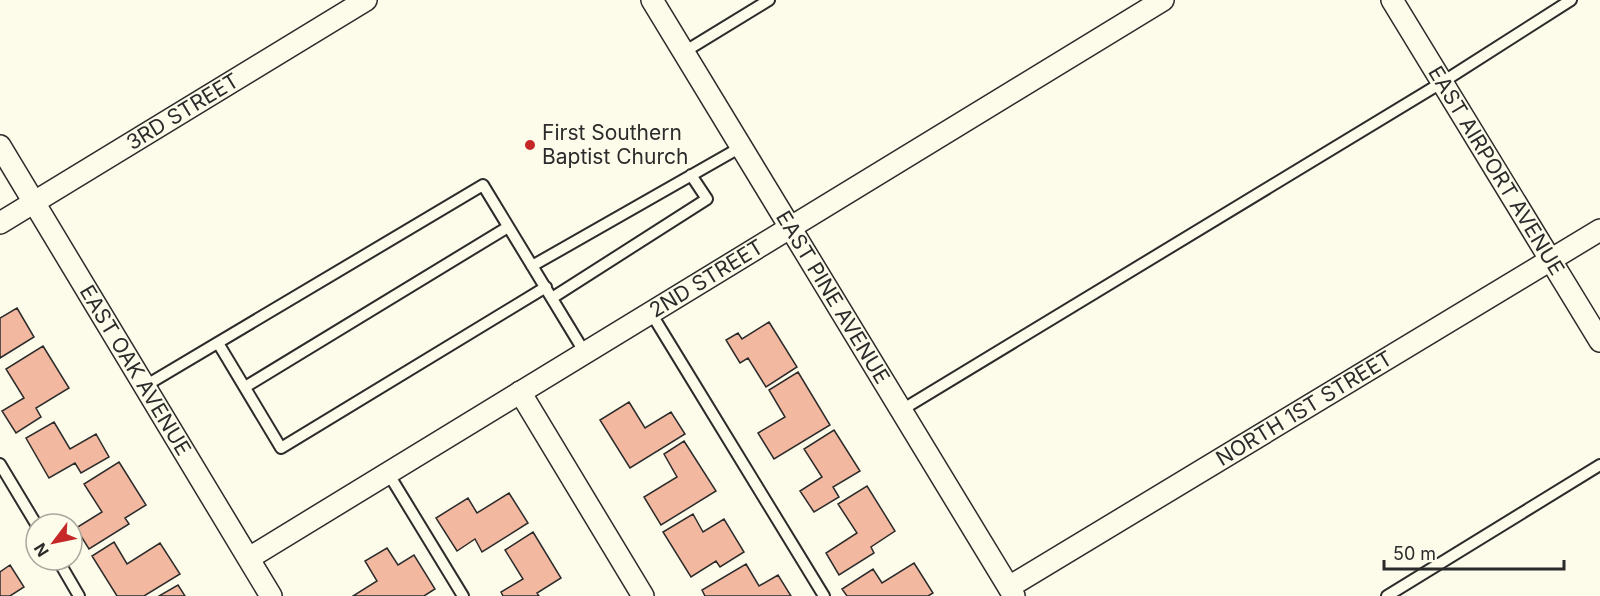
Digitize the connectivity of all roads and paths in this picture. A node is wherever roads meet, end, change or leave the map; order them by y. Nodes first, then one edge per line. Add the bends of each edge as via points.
1 (366, 0) edge
2 (652, 0) edge
3 (769, 0) edge
4 (1163, 0) edge
5 (1392, 0) edge
6 (1571, 0) edge
7 (684, 52) junction
8 (1442, 83) junction
9 (0, 146) edge
10 (741, 147) junction
11 (691, 175) junction
12 (34, 202) junction
13 (0, 223) edge
14 (508, 226) junction
15 (789, 227) junction
16 (1600, 230) edge
17 (1550, 262) junction
18 (532, 266) junction
19 (546, 287) junction
20 (552, 298) junction
21 (651, 313) junction
22 (1600, 341) edge
23 (218, 343) junction
24 (585, 353) junction
25 (145, 386) junction
26 (244, 387) junction
27 (520, 392) junction
28 (900, 411) junction
29 (0, 464) edge
30 (1600, 465) edge
31 (388, 473) junction
32 (29, 512) edge
33 (249, 558) junction
34 (65, 572) edge
35 (1012, 592) edge
36 (80, 596) edge
37 (271, 596) edge
38 (463, 596) edge
39 (643, 596) edge
40 (824, 596) edge
41 (1387, 596) edge

1 - 12 street, 3RD STREET
2 - 7 street, EAST PINE AVENUE
3 - 7 lane
4 - 15 street, 2ND STREET
5 - 8 street, EAST AIRPORT AVENUE
6 - 8 lane
7 - 10 street, EAST PINE AVENUE
8 - 17 street, EAST AIRPORT AVENUE
8 - 28 lane
9 - 12 street, EAST OAK AVENUE
10 - 11 lane
10 - 15 street, EAST PINE AVENUE
11 - 18 lane
11 - 20 lane via 706,200
12 - 13 street, 3RD STREET
12 - 25 street, EAST OAK AVENUE
14 - 18 lane
14 - 23 lane via 483,185
14 - 26 lane
15 - 21 street, 2ND STREET
15 - 28 street, EAST PINE AVENUE
16 - 17 street, NORTH 1ST STREET
17 - 22 street, EAST AIRPORT AVENUE
17 - 35 street, NORTH 1ST STREET
18 - 19 lane
19 - 20 lane
19 - 26 lane via 281,448
20 - 24 lane
21 - 24 street, 2ND STREET
21 - 40 lane
23 - 25 lane
23 - 26 lane
24 - 27 street, 2ND STREET
25 - 33 street, EAST OAK AVENUE
27 - 31 street, 2ND STREET
27 - 39 street
28 - 35 street, EAST PINE AVENUE
29 - 32 lane
30 - 41 lane
31 - 33 street, 2ND STREET
31 - 38 lane
33 - 37 street, EAST OAK AVENUE
34 - 36 lane

